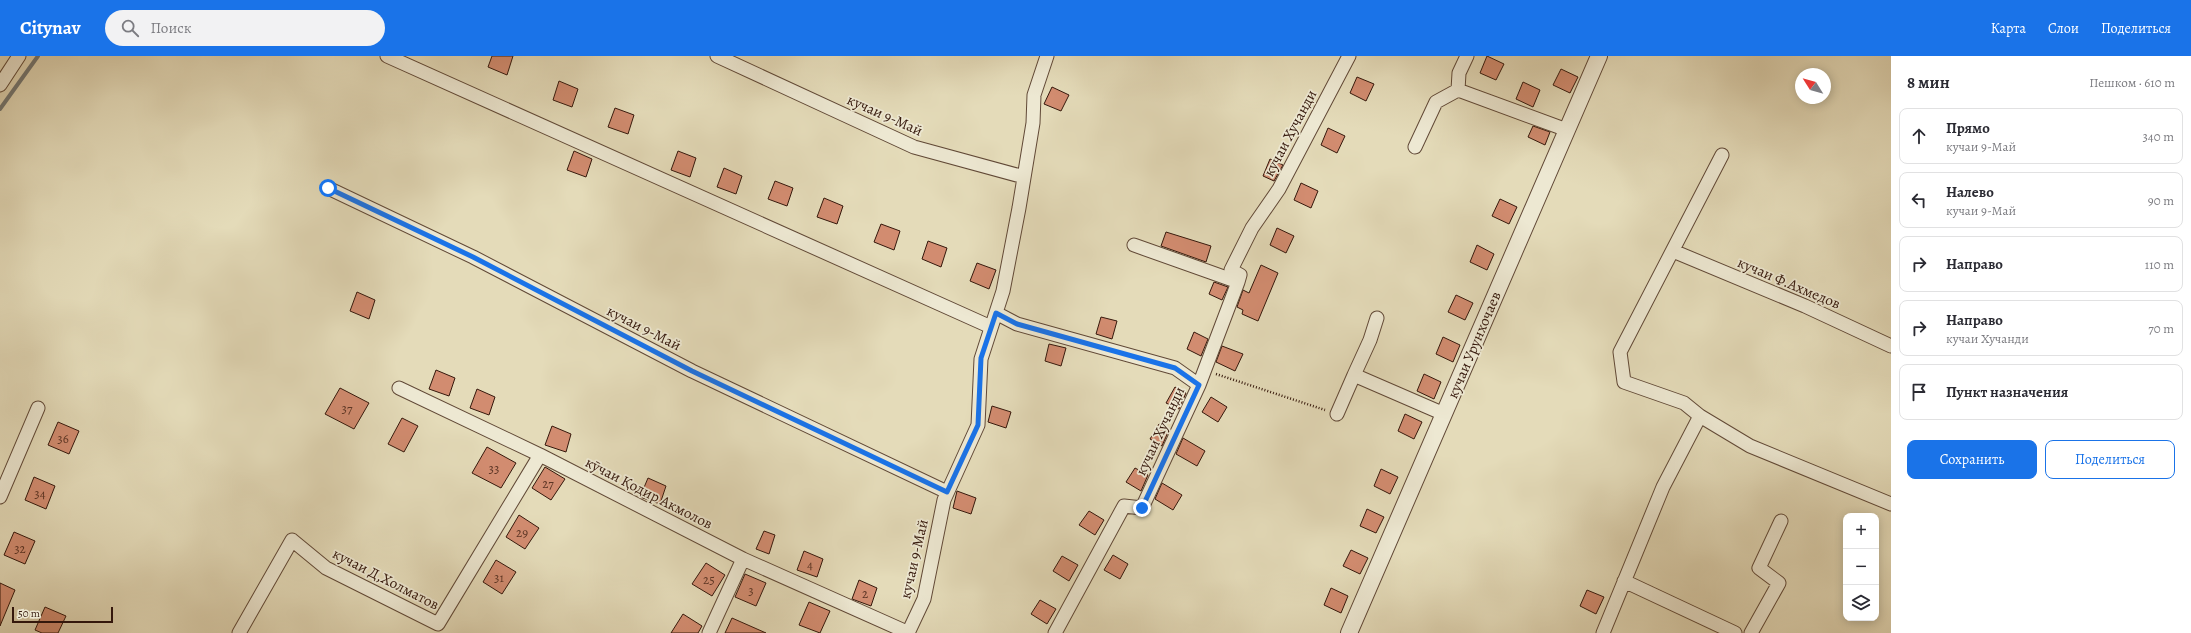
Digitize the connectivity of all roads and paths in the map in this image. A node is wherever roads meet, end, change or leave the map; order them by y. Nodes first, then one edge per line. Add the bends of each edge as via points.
1 (19, 56) edge
2 (387, 56) edge
3 (717, 56) edge
4 (1047, 56) edge
5 (1350, 56) edge
6 (1467, 56) edge
7 (1599, 56) edge
8 (0, 85) edge
9 (1458, 90) junction
10 (1567, 130) junction
11 (1415, 147) dead end
12 (1722, 155) dead end
13 (1024, 177) junction
14 (328, 188) dead end
15 (1134, 246) dead end
16 (1673, 251) junction
17 (1238, 282) junction
18 (996, 313) junction
19 (1377, 318) dead end
20 (991, 327) junction
21 (1891, 346) edge
22 (1204, 370) junction
23 (1354, 375) junction
24 (1199, 385) junction
25 (399, 388) dead end
26 (38, 408) dead end
27 (1337, 414) joint
28 (1444, 414) junction
29 (1700, 416) junction
30 (540, 455) junction
31 (947, 492) junction
32 (0, 497) edge
33 (1891, 504) edge
34 (1781, 521) dead end
35 (743, 559) junction
36 (1624, 581) junction
37 (239, 633) edge
38 (709, 633) edge
39 (908, 633) edge
40 (1055, 633) edge
41 (1349, 633) edge
42 (1603, 633) edge
43 (1735, 633) edge
44 (1751, 633) edge

1 - 8 street
2 - 20 street
3 - 13 street, кучаи 9-Май via 914,147
4 - 13 street, кучаи 9-Май via 1034,95 1033,123
5 - 17 street, кучаи Хучанди via 1279,189 1252,228 1231,270 1240,275
6 - 9 street via 1459,73
7 - 10 street, кучаи Урунхочаев
9 - 10 street
9 - 11 street via 1436,102
10 - 28 street, кучаи Урунхочаев
12 - 16 street
13 - 18 street, кучаи 9-Май via 1003,291
14 - 31 street, кучаи 9-Май via 473,257 692,371
15 - 17 street
16 - 21 street, кучаи Ф.Ахмедов via 1805,306
16 - 29 street via 1620,352 1624,382 1684,403
17 - 22 street, кучаи Хучанди
18 - 20 street, кучаи 9-Май
18 - 24 street via 1017,324 1175,368
19 - 23 street
20 - 31 street, кучаи 9-Май via 981,358 978,425
22 - 24 street, кучаи Хучанди
22 - 27 path
23 - 27 street
23 - 28 street
24 - 40 street, кучаи Хучанди via 1142,508 1124,506
25 - 30 street, кӯчаи Қодир Акмолов
26 - 32 street
28 - 41 street, кучаи Урунхочаев
29 - 33 street via 1750,446
29 - 36 street via 1663,487
30 - 35 street, кӯчаи Қодир Акмолов
30 - 37 street, кучаи Д,Холматов via 438,624 326,568 292,540
31 - 39 street, кучаи 9-Май via 924,599
34 - 44 street via 1759,568 1779,583
35 - 38 street
35 - 39 street, кӯчаи Қодир Акмолов
36 - 42 street
36 - 43 street

